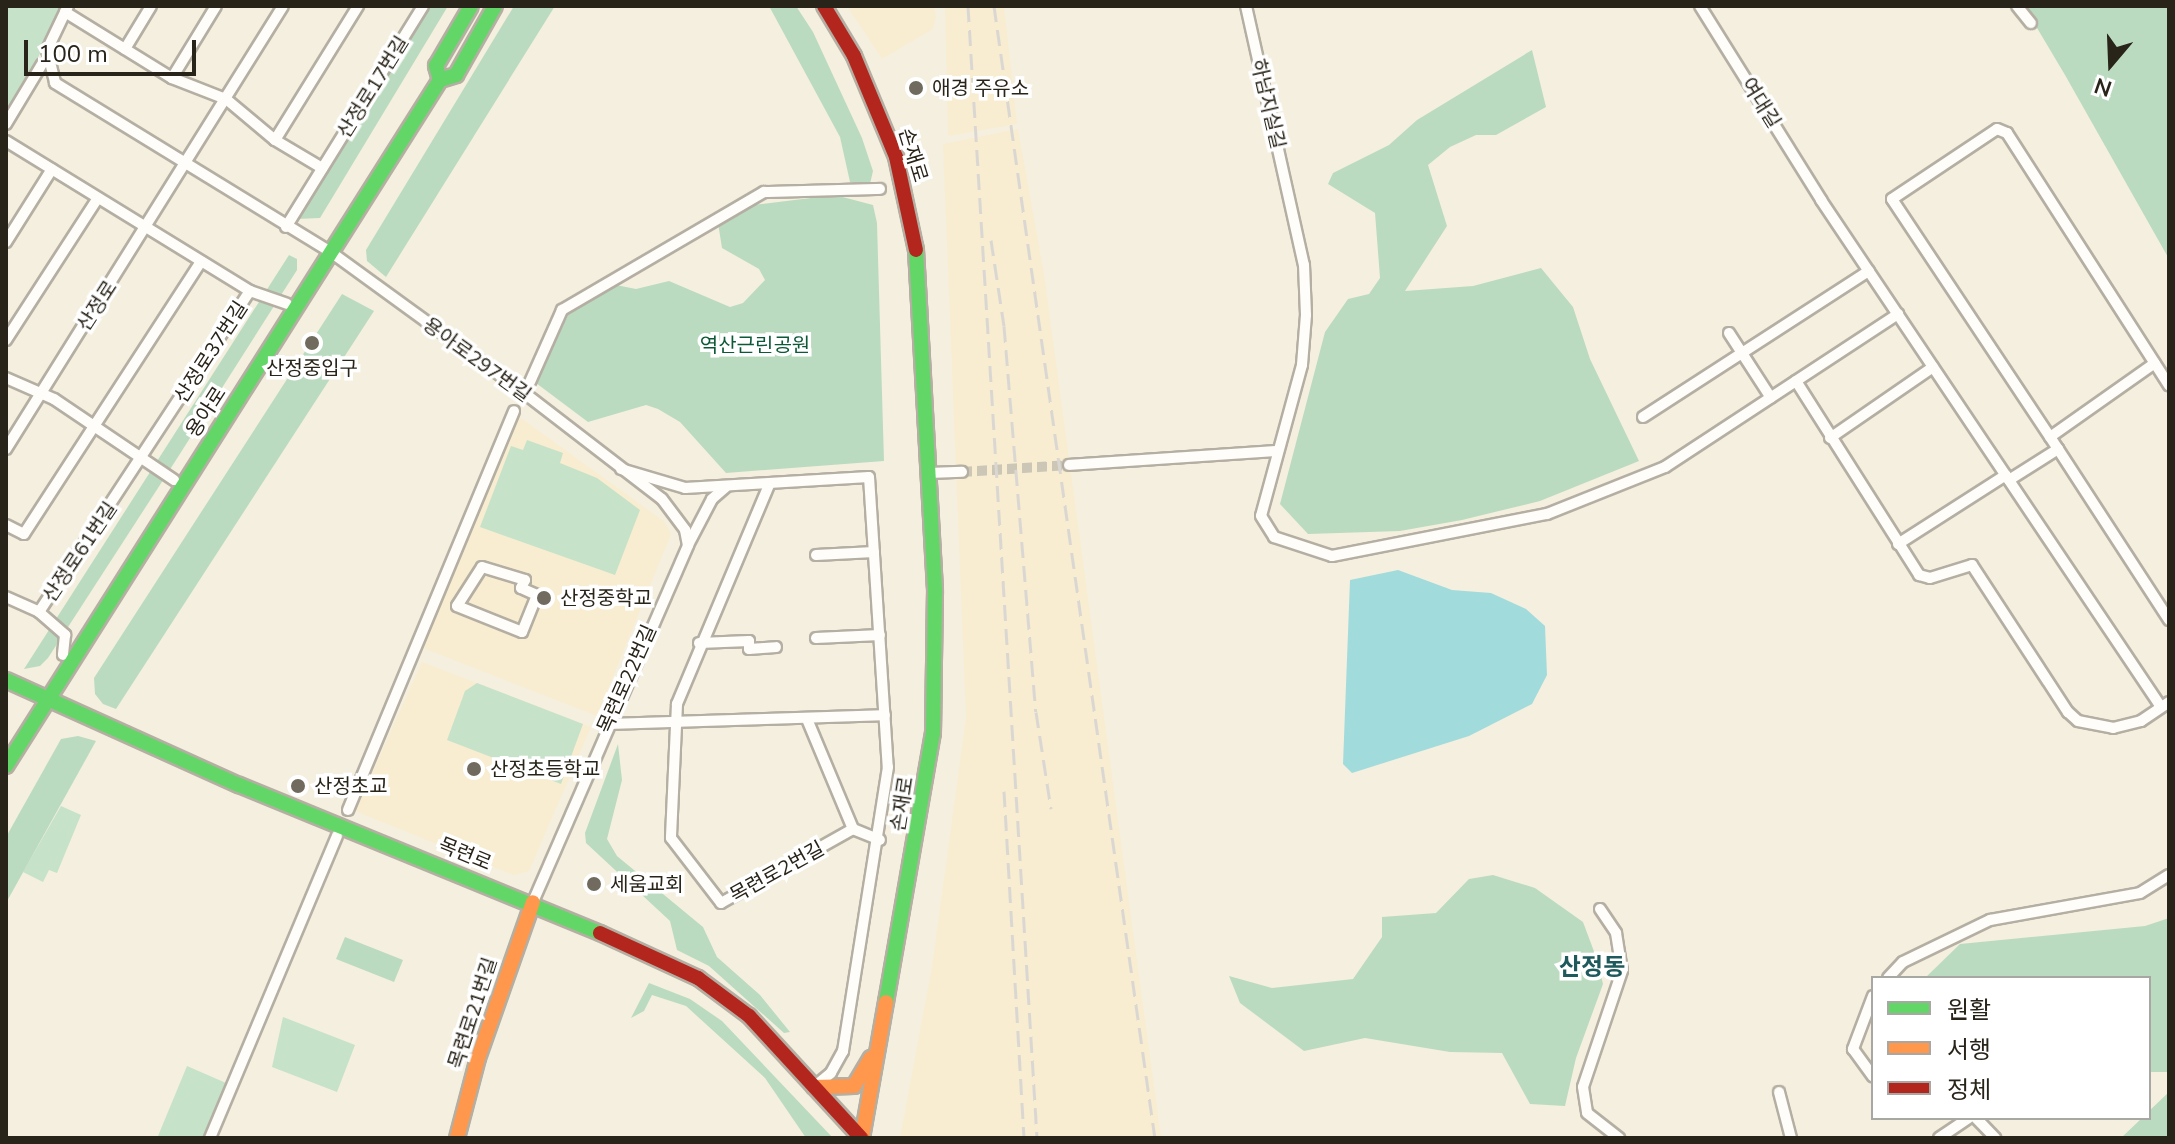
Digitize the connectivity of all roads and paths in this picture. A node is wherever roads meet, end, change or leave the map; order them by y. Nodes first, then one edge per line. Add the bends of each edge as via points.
1 (151, 6) edge
2 (216, 6) edge
3 (283, 6) edge
4 (358, 6) edge
5 (423, 6) edge
6 (471, 6) edge
7 (495, 6) edge
8 (824, 6) edge
9 (1246, 6) edge
10 (1700, 6) edge
11 (2017, 6) edge
12 (67, 9) edge
13 (2031, 23) dead end
14 (125, 49) junction
15 (42, 64) dead end
16 (172, 78) junction
17 (440, 80) junction
18 (226, 99) junction
19 (6, 124) edge
20 (275, 140) junction
21 (6, 141) edge
22 (187, 163) junction
23 (322, 168) junction
24 (52, 169) junction
25 (880, 189) dead end
26 (98, 198) junction
27 (286, 227) junction
28 (146, 228) junction
29 (6, 242) edge
30 (332, 253) junction
31 (201, 261) junction
32 (1869, 271) junction
33 (250, 291) junction
34 (287, 304) dead end
35 (1898, 314) junction
36 (1729, 333) dead end
37 (6, 340) edge
38 (1742, 353) junction
39 (2155, 363) junction
40 (1933, 367) junction
41 (6, 378) edge
42 (1796, 381) junction
43 (530, 382) dead end
44 (2169, 385) edge
45 (41, 393) junction
46 (1771, 398) junction
47 (514, 411) dead end
48 (1643, 417) dead end
49 (95, 428) junction
50 (2050, 437) junction
51 (1830, 438) junction
52 (6, 449) edge
53 (2058, 449) junction
54 (1275, 451) junction
55 (140, 461) junction
56 (1069, 465) tunnel mouth
57 (621, 469) junction
58 (962, 472) tunnel mouth
59 (929, 473) junction
60 (2008, 478) junction
61 (174, 480) dead end
62 (769, 485) junction
63 (726, 487) junction
64 (688, 488) junction
65 (706, 513) junction
66 (675, 515) junction
67 (6, 525) edge
68 (1898, 544) junction
69 (688, 545) junction
70 (874, 552) junction
71 (816, 555) dead end
72 (6, 597) edge
73 (39, 612) junction
74 (2169, 620) edge
75 (522, 632) joint
76 (880, 635) junction
77 (816, 638) dead end
78 (699, 643) junction
79 (776, 647) dead end
80 (63, 655) dead end
81 (6, 680) edge
82 (47, 698) junction
83 (2165, 704) edge
84 (885, 715) junction
85 (807, 719) junction
86 (606, 724) junction
87 (676, 724) junction
88 (6, 766) edge
89 (348, 810) dead end
90 (853, 829) junction
91 (337, 836) dead end
92 (880, 840) junction
93 (2169, 875) edge
94 (533, 902) junction
95 (1600, 909) dead end
96 (1890, 976) edge
97 (1871, 1001) edge
98 (881, 1036) junction
99 (1871, 1074) edge
100 (814, 1087) junction
101 (1779, 1092) dead end
102 (1965, 1120) edge
103 (1978, 1120) edge
104 (210, 1138) edge
105 (457, 1138) edge
106 (861, 1138) edge
107 (1619, 1138) edge
108 (1791, 1138) edge
109 (1939, 1138) edge
110 (1995, 1138) edge

1 - 14 street
2 - 16 street
3 - 18 street, 산정로
4 - 20 street
5 - 23 street, 산정로17번길
6 - 17 main road, 용아로 via 436,66
7 - 17 main road, 용아로 via 456,75
8 - 59 main road, 손재로 via 854,56 896,157 917,255
9 - 54 street, 하남지실길 via 1304,265 1302,365
10 - 32 street, 여대길
11 - 13 street
12 - 14 street
12 - 22 street via 47,50 55,83
14 - 16 street
15 - 19 street
16 - 18 street
17 - 30 main road, 용아로
18 - 20 street
18 - 22 street, 산정로
20 - 23 street
21 - 24 street, 산정로37번길
22 - 27 street
22 - 28 street, 산정로
23 - 27 street, 산정로17번길
24 - 26 street, 산정로37번길
24 - 29 street
25 - 43 street via 764,192 562,310
26 - 28 street, 산정로37번길
26 - 37 street
27 - 30 street
28 - 31 street, 산정로37번길
28 - 45 street, 산정로
30 - 57 street, 용아로297번길
30 - 82 main road, 용아로
31 - 33 street, 산정로37번길
31 - 49 street
32 - 35 street, 여대길
32 - 38 street
33 - 34 street
33 - 55 street, 산정로37번길
35 - 40 street, 여대길
35 - 42 street, 하남지실길
36 - 38 street
38 - 46 street
38 - 48 street
39 - 44 street
39 - 50 street
39 - 50 street via 2007,133 1997,129 1892,199
40 - 51 street
40 - 60 street, 여대길
41 - 45 street
42 - 46 street, 하남지실길
42 - 51 street
45 - 49 street
45 - 52 street, 산정로
46 - 54 street, 하남지실길 via 1665,467 1547,514 1332,556 1274,537 1261,516
47 - 89 street
49 - 55 street
49 - 67 street via 24,534
50 - 53 street
51 - 68 street
53 - 60 street
53 - 74 street
54 - 56 street
55 - 61 street
55 - 73 street, 산정로61번길
57 - 64 street
57 - 66 street, 용아로297번길
58 - 59 street
59 - 98 main road, 손재로 via 937,637 933,733
60 - 68 street
60 - 83 street, 여대길
62 - 63 street
62 - 70 street via 869,477
62 - 78 street
63 - 64 street
63 - 65 street, 목련로22번길
64 - 65 street via 703,492
64 - 66 street via 675,495
65 - 66 street via 689,524
65 - 69 street, 목련로22번길
66 - 69 street
68 - 83 street via 1919,575 1930,578 1972,565 2078,721 2113,728 2141,721
69 - 86 street, 목련로22번길
70 - 71 street
70 - 76 street
72 - 73 street, 산정로61번길
73 - 80 street via 65,635
75 - 75 street via 537,595 521,588 525,580 482,567 457,606
76 - 77 street
76 - 84 street
78 - 79 street via 749,641 749,649
78 - 87 street via 677,704
81 - 82 main road, 목련로
82 - 88 main road, 용아로
82 - 94 main road, 목련로 via 239,785
84 - 85 street
84 - 92 street via 888,767
85 - 87 street
85 - 90 street
86 - 87 street
86 - 94 street, 목련로22번길
87 - 90 street, 목련로2번길 via 671,838 721,903
90 - 92 street
91 - 104 street
92 - 100 street via 843,1051 831,1073
93 - 96 street via 2140,893 1990,920 1903,962
94 - 100 main road, 목련로 via 698,978 749,1016
94 - 105 main road, 목련로21번길 via 482,1045
95 - 107 street via 1616,933 1622,971 1583,1087 1587,1113
97 - 99 street via 1853,1049
98 - 100 main road via 854,1086
98 - 106 main road, 손재로
100 - 106 main road, 목련로
101 - 108 street
102 - 109 street
103 - 110 street

